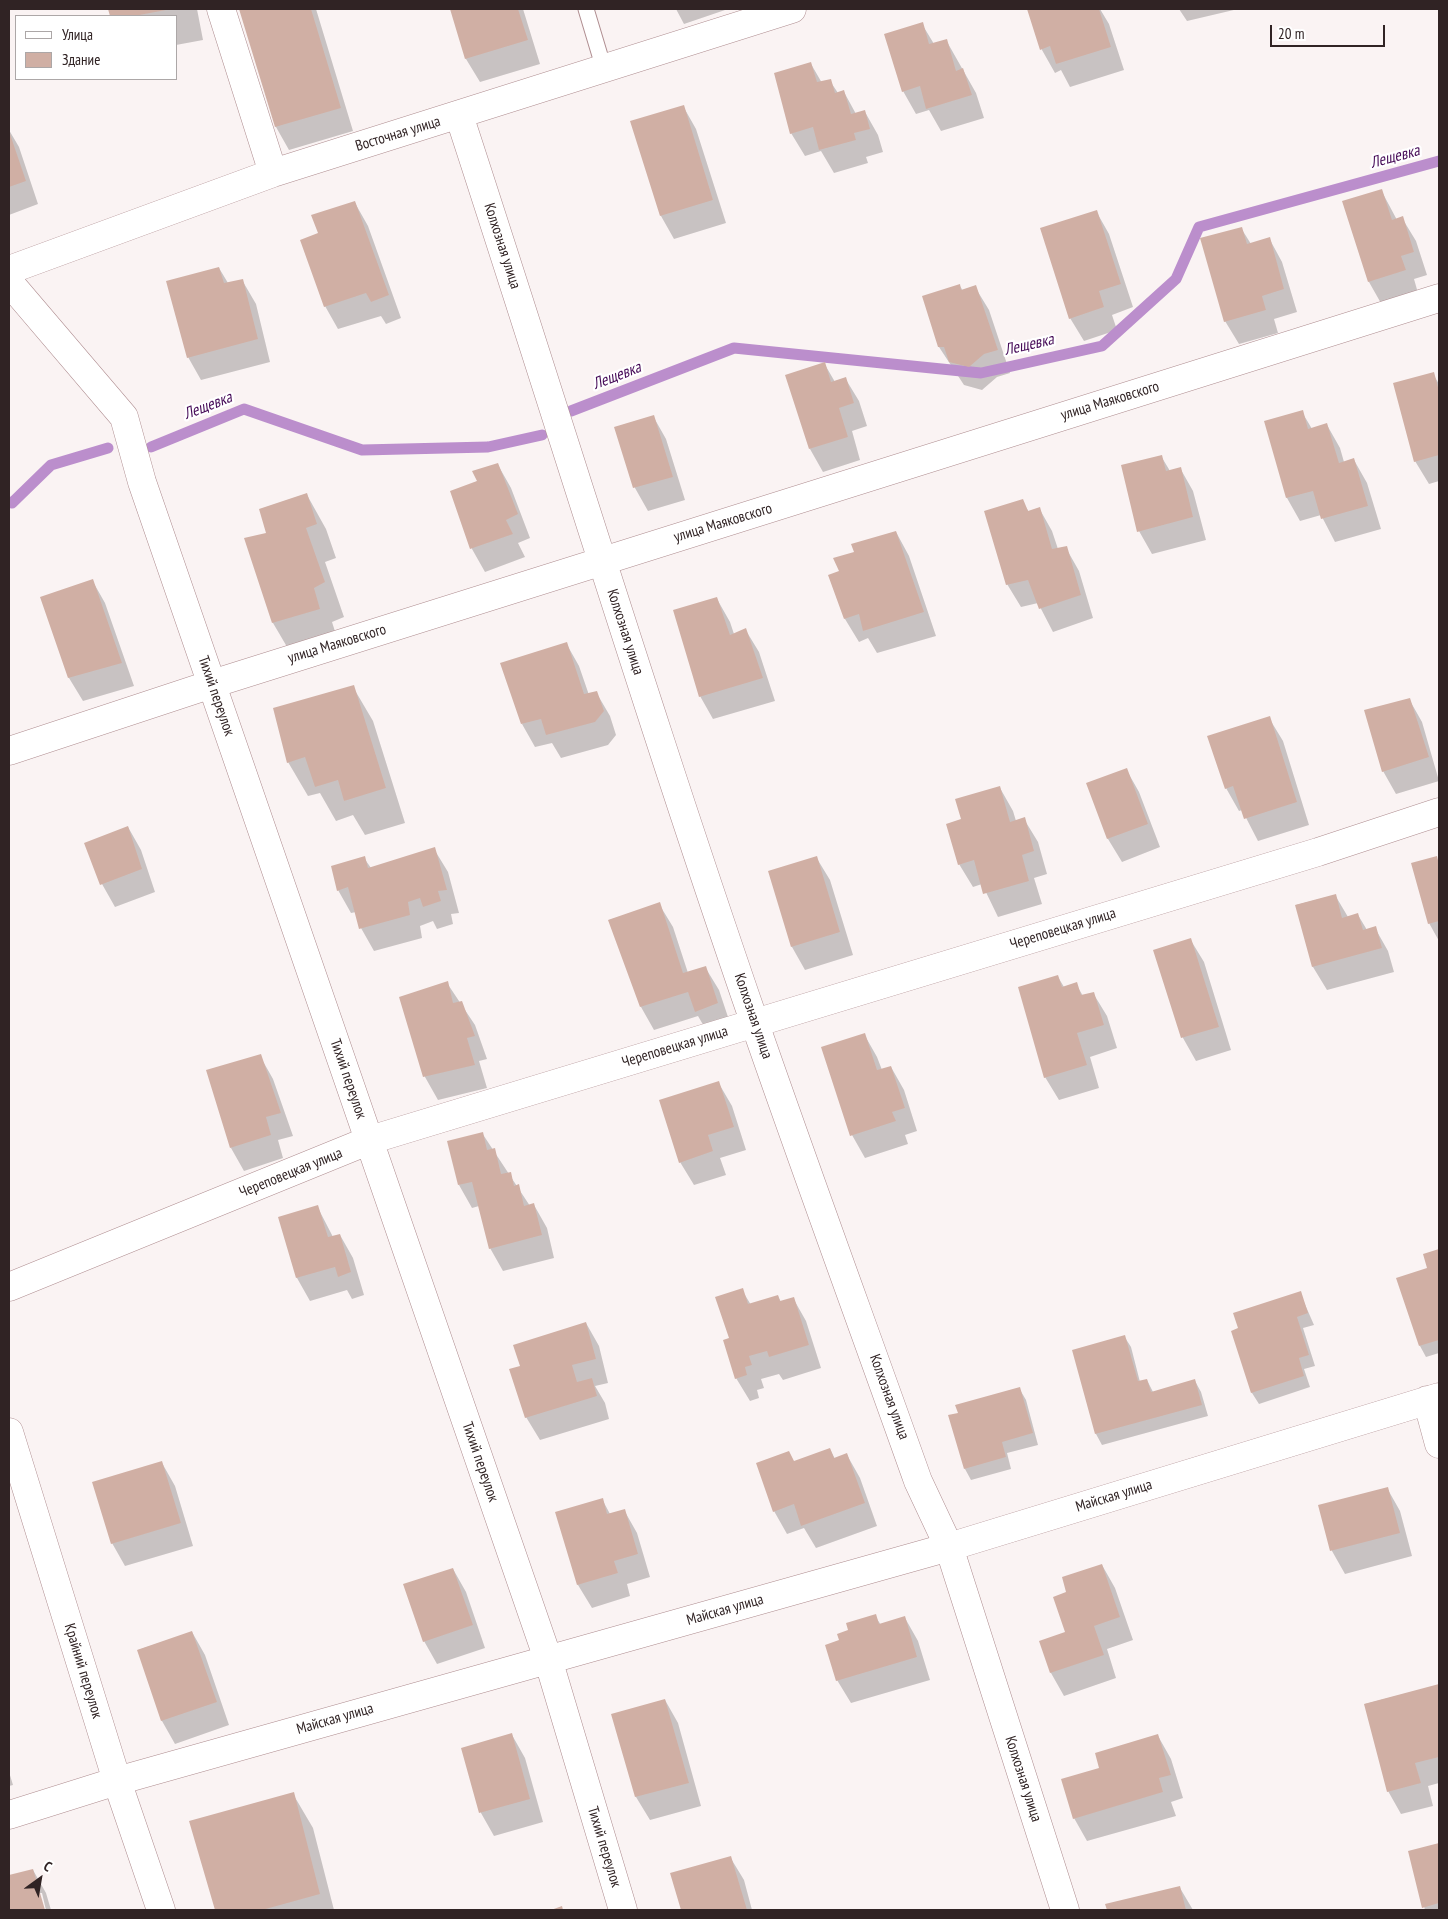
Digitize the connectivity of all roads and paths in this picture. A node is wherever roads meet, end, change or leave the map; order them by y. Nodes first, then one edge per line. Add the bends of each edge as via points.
1 (221, 9) edge
2 (586, 9) edge
3 (792, 9) edge
4 (604, 69) junction
5 (459, 115) junction
6 (272, 173) junction
7 (9, 270) edge
8 (9, 282) edge
9 (1439, 298) edge
10 (601, 561) junction
11 (212, 684) junction
12 (9, 751) edge
13 (1439, 812) edge
14 (755, 1023) junction
15 (370, 1140) junction
16 (9, 1287) edge
17 (1433, 1399) edge
18 (9, 1432) edge
19 (1439, 1444) edge
20 (948, 1547) junction
21 (548, 1659) junction
22 (117, 1781) junction
23 (9, 1814) edge
24 (161, 1910) edge
25 (623, 1910) edge
26 (1065, 1910) edge

1 - 6 street
2 - 4 lane
3 - 4 street, Восточная улица
4 - 5 street, Восточная улица
5 - 6 street, Восточная улица
5 - 10 street, Колхозная улица via 549,388
6 - 7 street, Восточная улица
8 - 11 street, Тихий переулок via 124,417 142,482
9 - 10 street, улица Маяковского
10 - 11 street, улица Маяковского
10 - 14 street, Колхозная улица
11 - 12 street, улица Маяковского
11 - 15 street, Тихий переулок
13 - 14 street, Череповецкая улица via 1318,852
14 - 15 street, Череповецкая улица
14 - 20 street, Колхозная улица via 918,1481
15 - 16 street, Череповецкая улица
15 - 21 street, Тихий переулок
17 - 19 street
17 - 20 street, Майская улица
18 - 22 street, Крайний переулок
20 - 21 street, Майская улица
20 - 26 street, Колхозная улица
21 - 22 street, Майская улица
21 - 25 street, Тихий переулок
22 - 23 street, Майская улица
22 - 24 street, Крайний переулок

